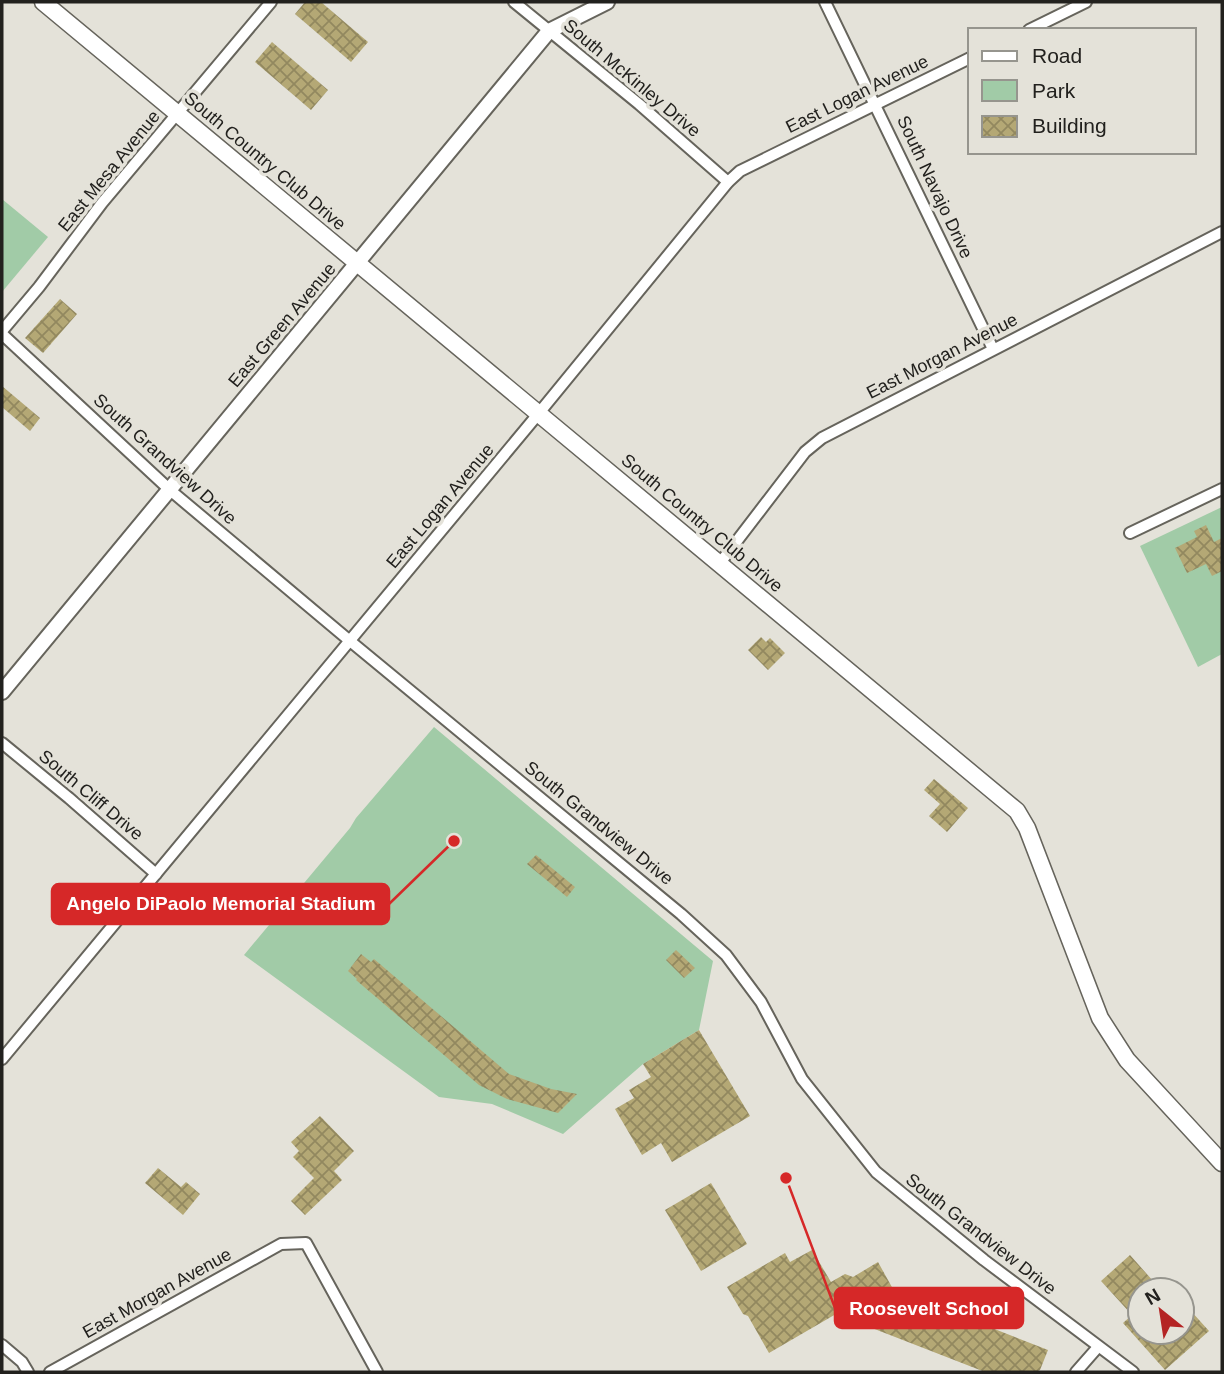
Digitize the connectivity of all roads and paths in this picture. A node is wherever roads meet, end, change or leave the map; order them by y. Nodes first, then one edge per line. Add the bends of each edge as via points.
1 (43, 2) edge
2 (271, 2) edge
3 (514, 2) edge
4 (607, 2) edge
5 (825, 2) edge
6 (1086, 2) edge
7 (1033, 28) edge
8 (549, 31) junction
9 (968, 59) edge
10 (876, 104) junction
11 (178, 114) junction
12 (727, 182) junction
13 (1222, 232) edge
14 (359, 264) junction
15 (2, 333) edge
16 (993, 349) junction
17 (539, 413) junction
18 (1222, 489) edge
19 (170, 490) junction
20 (1130, 533) dead end
21 (720, 563) junction
22 (350, 641) junction
23 (2, 692) edge
24 (2, 743) edge
25 (156, 874) junction
26 (4, 1052) edge
27 (1222, 1163) edge
28 (2, 1345) edge
29 (1098, 1347) junction
30 (28, 1372) edge
31 (50, 1372) edge
32 (377, 1372) edge
33 (1076, 1372) edge
34 (1133, 1372) edge

1 - 11 main road, South Country Club Drive
2 - 11 street, East Mesa Avenue
3 - 8 street, South McKinley Drive
4 - 8 street, East Green Avenue
5 - 10 street, South Navajo Drive
6 - 7 street
8 - 12 street, South McKinley Drive
8 - 14 street, East Green Avenue
9 - 10 street, East Logan Avenue
10 - 12 street, East Logan Avenue via 740,171
10 - 16 street, South Navajo Drive
11 - 14 main road, South Country Club Drive
11 - 15 street, East Mesa Avenue
12 - 17 street, East Logan Avenue
13 - 16 street, East Morgan Avenue
14 - 17 main road, South Country Club Drive
14 - 19 street, East Green Avenue
15 - 19 street, South Grandview Drive
16 - 21 street, East Morgan Avenue via 822,438 805,452
17 - 21 main road, South Country Club Drive
17 - 22 street, East Logan Avenue
18 - 20 street
19 - 22 street, South Grandview Drive
19 - 23 street, East Green Avenue
21 - 27 main road, South Country Club Drive via 1017,811 1100,1018 1127,1060
22 - 25 street, East Logan Avenue
22 - 29 street, South Grandview Drive via 726,955 761,1002 802,1079 876,1172
24 - 25 street, South Cliff Drive
25 - 26 street, East Logan Avenue
28 - 30 street
29 - 33 street
29 - 34 street, South Grandview Drive
31 - 32 street, East Morgan Avenue via 281,1244 306,1243

